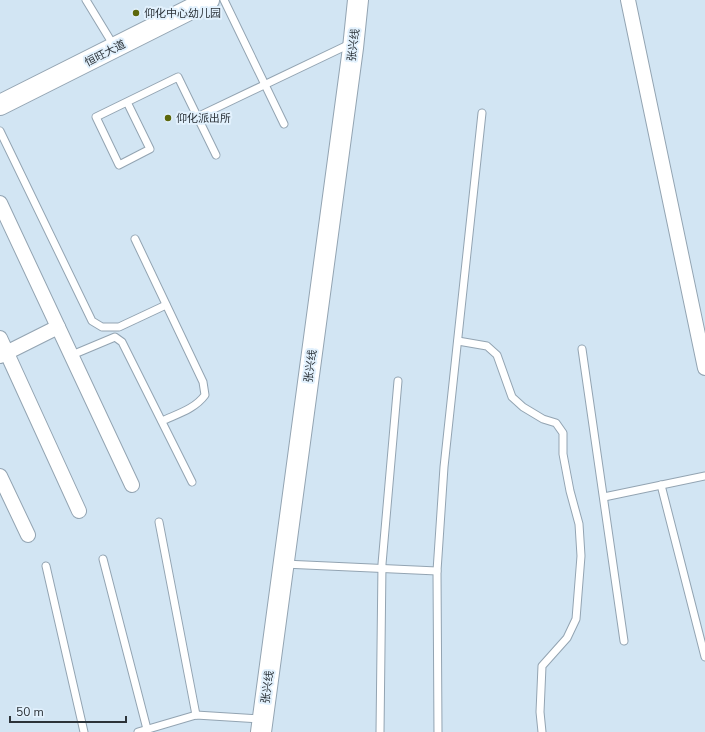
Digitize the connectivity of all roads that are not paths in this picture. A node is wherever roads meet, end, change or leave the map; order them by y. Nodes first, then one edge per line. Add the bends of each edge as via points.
1 (86, 0) edge
2 (224, 0) edge
3 (358, 0) edge
4 (628, 0) edge
5 (197, 3) edge
6 (354, 42) junction
7 (115, 48) junction
8 (265, 84) junction
9 (127, 102) junction
10 (0, 105) edge
11 (482, 114) dead end
12 (197, 117) junction
13 (284, 124) dead end
14 (0, 131) edge
15 (216, 155) dead end
16 (0, 203) edge
17 (135, 239) dead end
18 (166, 305) junction
19 (58, 327) junction
20 (0, 338) edge
21 (458, 341) junction
22 (582, 349) dead end
23 (3, 355) edge
24 (72, 355) junction
25 (705, 368) edge
26 (398, 381) dead end
27 (162, 421) junction
28 (0, 476) edge
29 (705, 476) edge
30 (192, 482) dead end
31 (132, 485) dead end
32 (661, 485) junction
33 (604, 497) junction
34 (79, 511) dead end
35 (159, 522) dead end
36 (28, 535) dead end
37 (103, 559) dead end
38 (284, 564) junction
39 (46, 566) dead end
40 (382, 568) junction
41 (437, 571) junction
42 (624, 641) dead end
43 (705, 657) edge
44 (196, 715) junction
45 (262, 725) edge
46 (147, 729) junction
47 (84, 732) edge
48 (138, 732) edge
49 (380, 732) edge
50 (438, 732) edge
51 (542, 732) edge

1 - 7 lane
2 - 8 lane
3 - 6 street, 张兴线
4 - 25 street
5 - 7 street, 恒旺大道
6 - 8 lane
6 - 38 street, 张兴线
7 - 10 street, 恒旺大道
8 - 12 lane
8 - 13 lane
9 - 9 lane via 96,117 119,165 150,149
9 - 12 lane via 178,77
11 - 21 lane
12 - 15 lane
14 - 18 lane via 92,321 102,327 119,327
16 - 19 street
17 - 18 lane
18 - 27 lane via 203,382 205,395 192,407
19 - 23 street
19 - 24 street
20 - 23 street
21 - 41 lane via 444,467
21 - 51 lane via 487,346 496,355 512,397 543,420 556,423 563,433 563,454 579,524 582,556 576,620 566,638 542,666
22 - 33 lane
23 - 34 street
24 - 27 lane via 115,337 122,342
24 - 31 street
26 - 40 lane
27 - 30 lane
28 - 36 street
29 - 32 lane
32 - 33 lane
32 - 43 lane
33 - 42 lane
35 - 44 lane
37 - 46 lane
38 - 40 lane
38 - 45 street, 张兴线
39 - 47 lane
40 - 41 lane
40 - 49 lane
41 - 50 lane
44 - 45 lane
44 - 46 lane
46 - 48 lane

